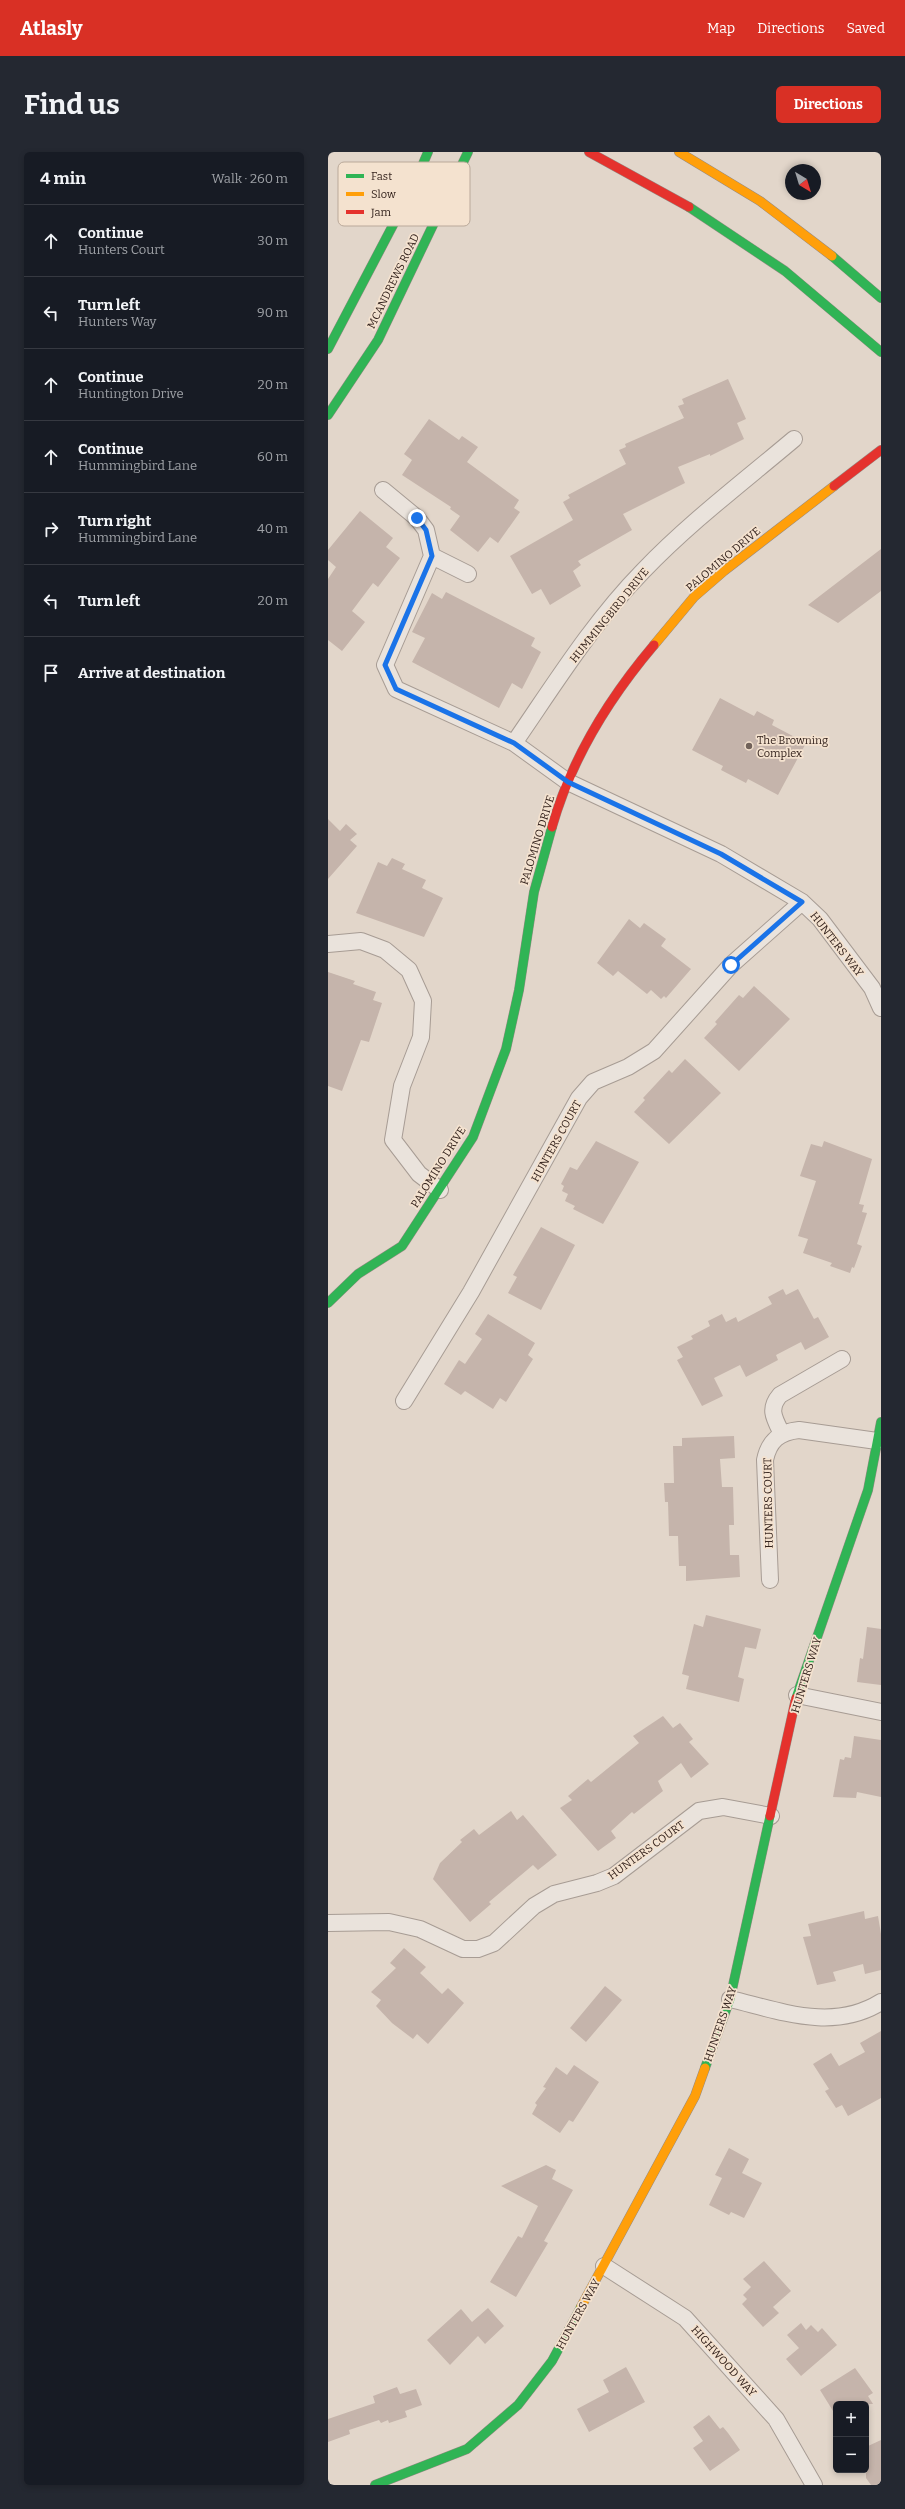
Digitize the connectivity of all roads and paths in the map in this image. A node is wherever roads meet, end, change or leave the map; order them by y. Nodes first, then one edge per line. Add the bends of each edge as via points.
1 (428, 152) edge
2 (468, 152) edge
3 (589, 152) edge
4 (679, 152) edge
5 (424, 162) edge
6 (463, 162) edge
7 (393, 226) edge
8 (433, 226) edge
9 (881, 298) edge
10 (328, 349) edge
11 (881, 352) edge
12 (328, 415) edge
13 (794, 439) dead end
14 (881, 450) edge
15 (383, 490) dead end
16 (432, 556) junction
17 (468, 574) dead end
18 (514, 743) junction
19 (568, 782) junction
20 (802, 902) junction
21 (328, 944) edge
22 (881, 1008) edge
23 (440, 1190) junction
24 (328, 1303) edge
25 (842, 1359) dead end
26 (404, 1401) dead end
27 (881, 1422) edge
28 (782, 1434) junction
29 (878, 1441) junction
30 (770, 1580) dead end
31 (797, 1696) junction
32 (881, 1712) edge
33 (770, 1816) junction
34 (328, 1924) edge
35 (730, 1998) junction
36 (881, 2002) edge
37 (604, 2266) junction
38 (402, 2480) edge
39 (374, 2485) edge
40 (814, 2485) edge

1 - 5 street
2 - 6 street, MCANDREWS ROAD
3 - 11 street via 700,213 785,271
4 - 9 street via 788,220 835,256
7 - 10 street
8 - 12 street, MCANDREWS ROAD via 378,340
13 - 18 street, HUMMINGBIRD DRIVE via 706,512 642,571 600,622
14 - 19 street, PALOMINO DRIVE via 724,571 694,598 624,683 595,728
15 - 16 street via 417,518 426,530
16 - 17 street
16 - 18 street, HUNTERS WAY via 385,665 396,689
18 - 19 street, HUNTERS WAY
19 - 20 street, HUNTERS WAY via 721,854
19 - 23 street, PALOMINO DRIVE via 554,820 534,892 519,990 506,1049 473,1137
20 - 22 street, HUNTERS WAY via 820,918 872,988
20 - 26 street, HUNTERS COURT via 731,965 654,1051 628,1067 593,1082 578,1098 471,1292
21 - 23 street via 361,941 385,950 409,970 423,1002 420,1037 402,1086 393,1140 419,1174
23 - 24 street, PALOMINO DRIVE via 402,1246 358,1274
25 - 28 street via 780,1394 773,1403 772,1414
27 - 29 street, HUNTERS WAY
28 - 29 street via 799,1430
28 - 30 street, HUNTERS COURT via 768,1447 766,1460
29 - 31 street, HUNTERS WAY via 868,1490
31 - 32 street
31 - 33 street, HUNTERS WAY
33 - 34 street, HUNTERS COURT via 723,1807 699,1811 614,1876 554,1894 534,1906 494,1943 478,1949 463,1949 420,1929 389,1922
33 - 35 street, HUNTERS WAY
35 - 36 street via 811,2018 837,2018 855,2014
35 - 37 street, HUNTERS WAY via 694,2096
37 - 38 street, HUNTERS WAY via 552,2360 518,2405 466,2449
37 - 40 street, HIGHWOOD WAY via 685,2318 776,2419
38 - 39 street, HUNTERS WAY

